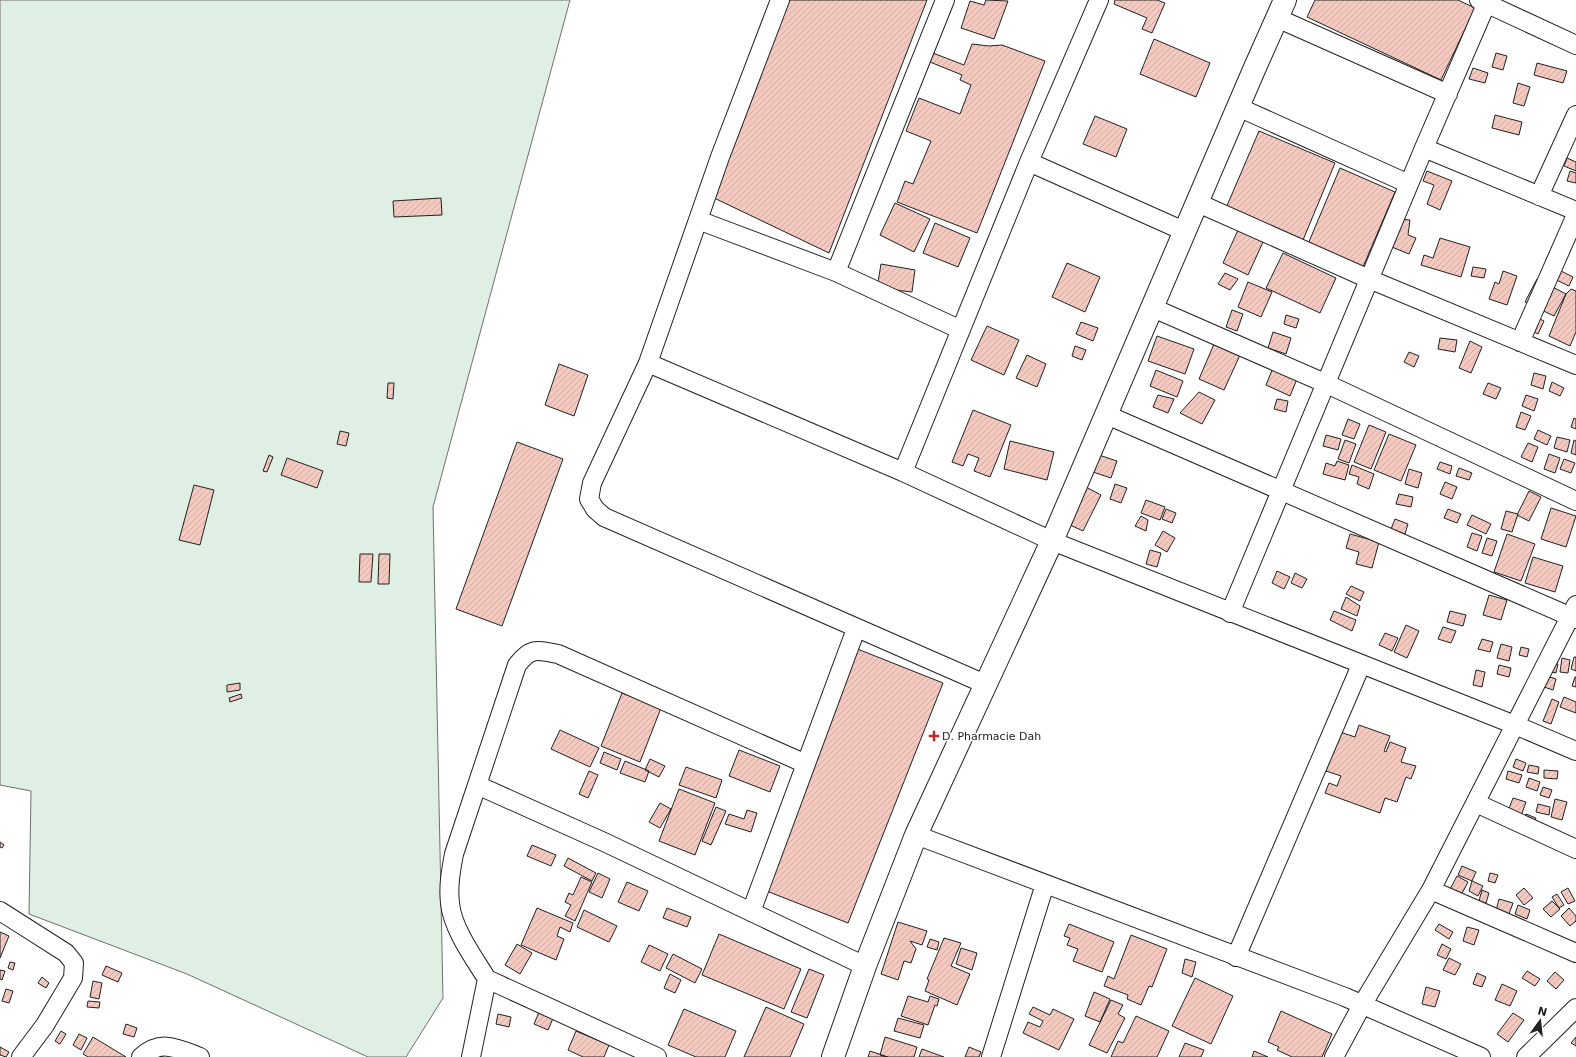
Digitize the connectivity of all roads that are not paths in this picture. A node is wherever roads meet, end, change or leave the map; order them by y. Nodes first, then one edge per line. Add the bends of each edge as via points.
1 (780, 0) edge
2 (945, 0) edge
3 (1099, 0) edge
4 (1485, 1) edge
5 (1281, 9) edge
6 (1576, 45) edge
7 (1448, 94) junction
8 (1238, 107) junction
9 (1576, 116) edge
10 (1424, 148) junction
11 (1029, 162) junction
12 (1409, 184) junction
13 (1539, 196) junction
14 (1198, 203) junction
15 (1576, 211) edge
16 (1576, 215) edge
17 (698, 220) junction
18 (1186, 232) junction
19 (836, 272) junction
20 (1369, 280) junction
21 (1153, 308) junction
22 (961, 330) junction
23 (1520, 342) junction
24 (648, 363) junction
25 (1576, 365) edge
26 (1327, 384) junction
27 (1107, 415) junction
28 (903, 472) junction
29 (1280, 491) junction
30 (1576, 500) edge
31 (1052, 541) junction
32 (1230, 613) junction
33 (1574, 614) edge
34 (856, 629) junction
35 (1361, 665) junction
36 (985, 684) junction
37 (1515, 725) junction
38 (1576, 752) edge
39 (806, 764) junction
40 (477, 785) junction
41 (1476, 803) junction
42 (916, 835) junction
43 (1576, 849) edge
44 (1044, 884) junction
45 (1432, 890) junction
46 (0, 911) edge
47 (751, 912) junction
48 (1576, 953) edge
49 (1236, 957) junction
50 (864, 966) junction
51 (487, 979) junction
52 (1362, 1005) junction
53 (1576, 1008) edge
54 (21, 1057) edge
55 (141, 1057) edge
56 (200, 1057) edge
57 (471, 1057) edge
58 (657, 1057) edge
59 (833, 1057) edge
60 (991, 1057) edge
61 (1334, 1057) edge
62 (1481, 1057) edge
63 (1526, 1057) edge

1 - 17 street
2 - 19 street
3 - 11 street
4 - 6 street
4 - 7 street
5 - 7 street
5 - 8 main road
7 - 10 street
8 - 12 street
8 - 14 main road
9 - 13 street
10 - 12 street
10 - 13 street
11 - 18 street
11 - 22 street
12 - 20 street
13 - 15 street
14 - 18 main road
14 - 20 street
16 - 23 street
17 - 19 street
17 - 24 street
18 - 21 main road
19 - 22 street
20 - 23 street
20 - 26 street
21 - 26 street
21 - 27 main road
22 - 28 street
23 - 25 street
24 - 28 street
24 - 34 street via 592,483 589,499 594,509 604,517
26 - 29 street
26 - 30 street
27 - 29 street
27 - 31 main road
28 - 31 street
29 - 32 street
29 - 33 street
31 - 32 street
31 - 36 main road
32 - 35 street
33 - 37 street
34 - 36 street
34 - 39 street
35 - 37 street
35 - 49 street
36 - 42 main road
37 - 38 street
37 - 41 street
39 - 40 street via 558,654 540,651 526,653 517,665
39 - 47 street
40 - 47 street
40 - 51 street via 454,854 449,879 450,905 461,937
41 - 43 street
41 - 45 street
42 - 44 street
42 - 50 main road
44 - 49 street
44 - 60 street
45 - 48 street
45 - 52 street
46 - 54 street via 66,953 74,964 73,978 45,1025
47 - 50 street
49 - 52 street
50 - 59 main road
51 - 57 street
51 - 58 street
52 - 61 street
52 - 62 street
53 - 63 street
55 - 56 street via 157,1046 170,1047

